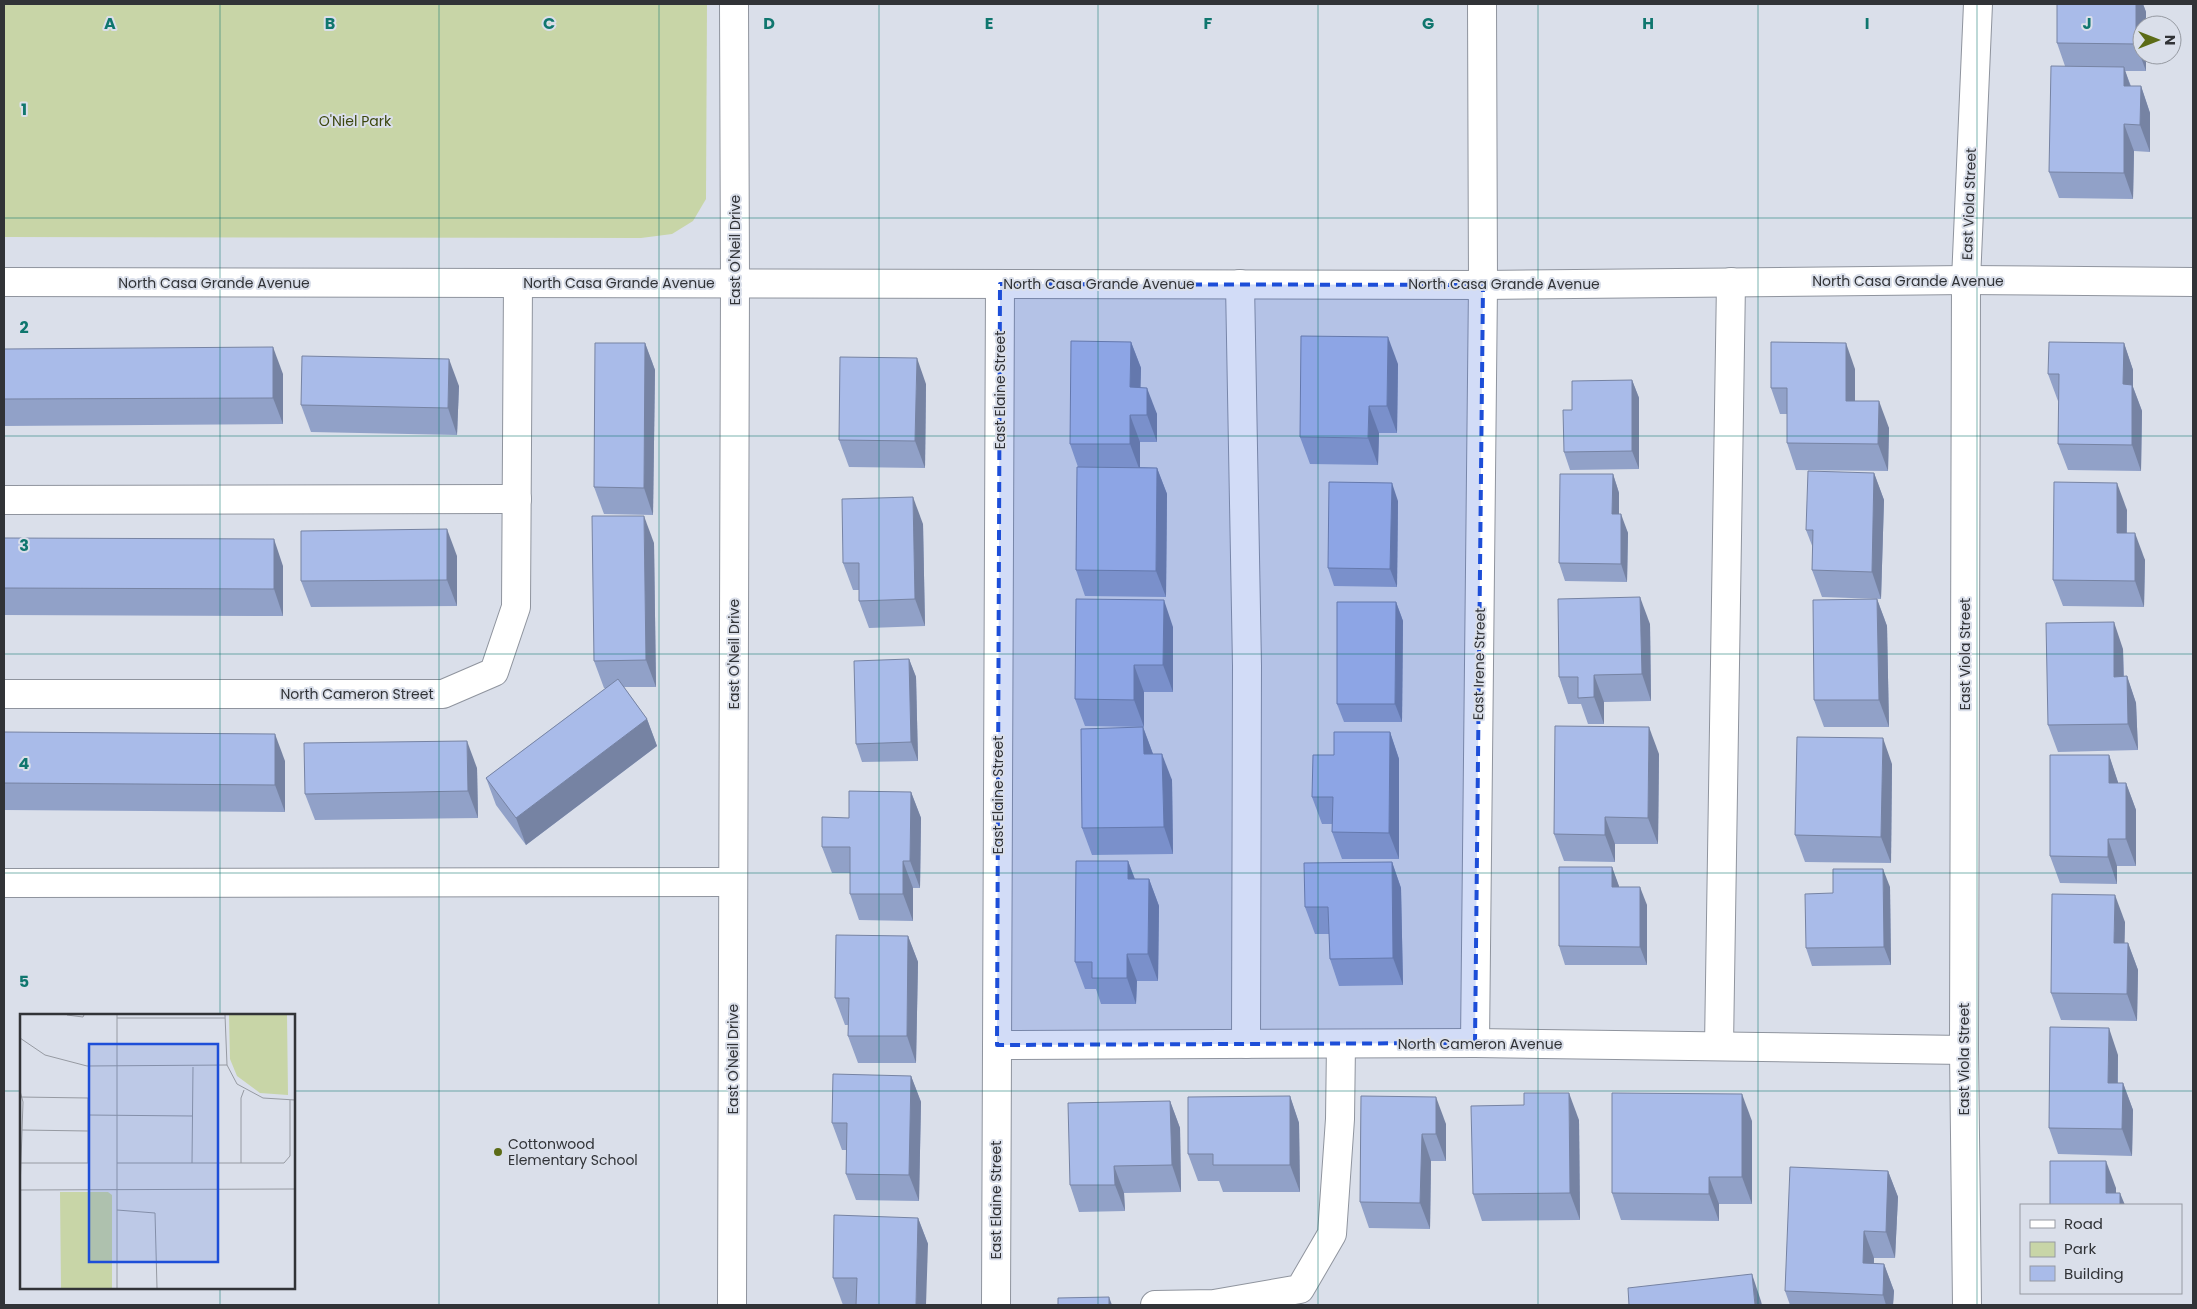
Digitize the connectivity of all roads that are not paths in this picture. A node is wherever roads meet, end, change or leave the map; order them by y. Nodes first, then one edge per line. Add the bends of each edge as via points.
1 (734, 4) edge
2 (1482, 4) edge
3 (1978, 4) edge
4 (1966, 280) junction
5 (4, 282) edge
6 (1731, 282) junction
7 (2193, 282) edge
8 (518, 283) junction
9 (735, 283) junction
10 (1000, 284) junction
11 (1240, 284) junction
12 (1483, 285) junction
13 (517, 499) junction
14 (4, 500) edge
15 (4, 694) edge
16 (733, 882) junction
17 (4, 883) edge
18 (1475, 1043) junction
19 (1246, 1044) junction
20 (1341, 1044) junction
21 (997, 1045) junction
22 (1719, 1046) junction
23 (1964, 1050) junction
24 (732, 1305) edge
25 (996, 1305) edge
26 (1155, 1305) edge
27 (1967, 1305) edge

1 - 9 street, East O'Neil Drive
2 - 12 street, East Irene Street
3 - 4 street, East Viola Street
4 - 6 street, North Casa Grande Avenue
4 - 7 street, North Casa Grande Avenue
4 - 23 street, East Viola Street
5 - 8 street, North Casa Grande Avenue
6 - 12 street, North Casa Grande Avenue
6 - 22 street
8 - 9 street, North Casa Grande Avenue
8 - 13 street, North Cameron Street
9 - 10 street, North Casa Grande Avenue
9 - 16 street, East O'Neil Drive
10 - 11 street, North Casa Grande Avenue
10 - 21 street, East Elaine Street
11 - 12 street, North Casa Grande Avenue
11 - 19 street via 1247,666
12 - 18 street, East Irene Street
13 - 14 street
13 - 15 street, North Cameron Street via 516,607 494,672 443,694
16 - 17 street
16 - 24 street, East O'Neil Drive
18 - 20 street, North Cameron Avenue
18 - 22 street, North Cameron Avenue
19 - 20 street, North Cameron Avenue
19 - 21 street, North Cameron Avenue
20 - 26 street via 1340,1119 1332,1234 1300,1289 1214,1304
21 - 25 street, East Elaine Street
22 - 23 street, North Cameron Avenue
23 - 27 street, East Viola Street

